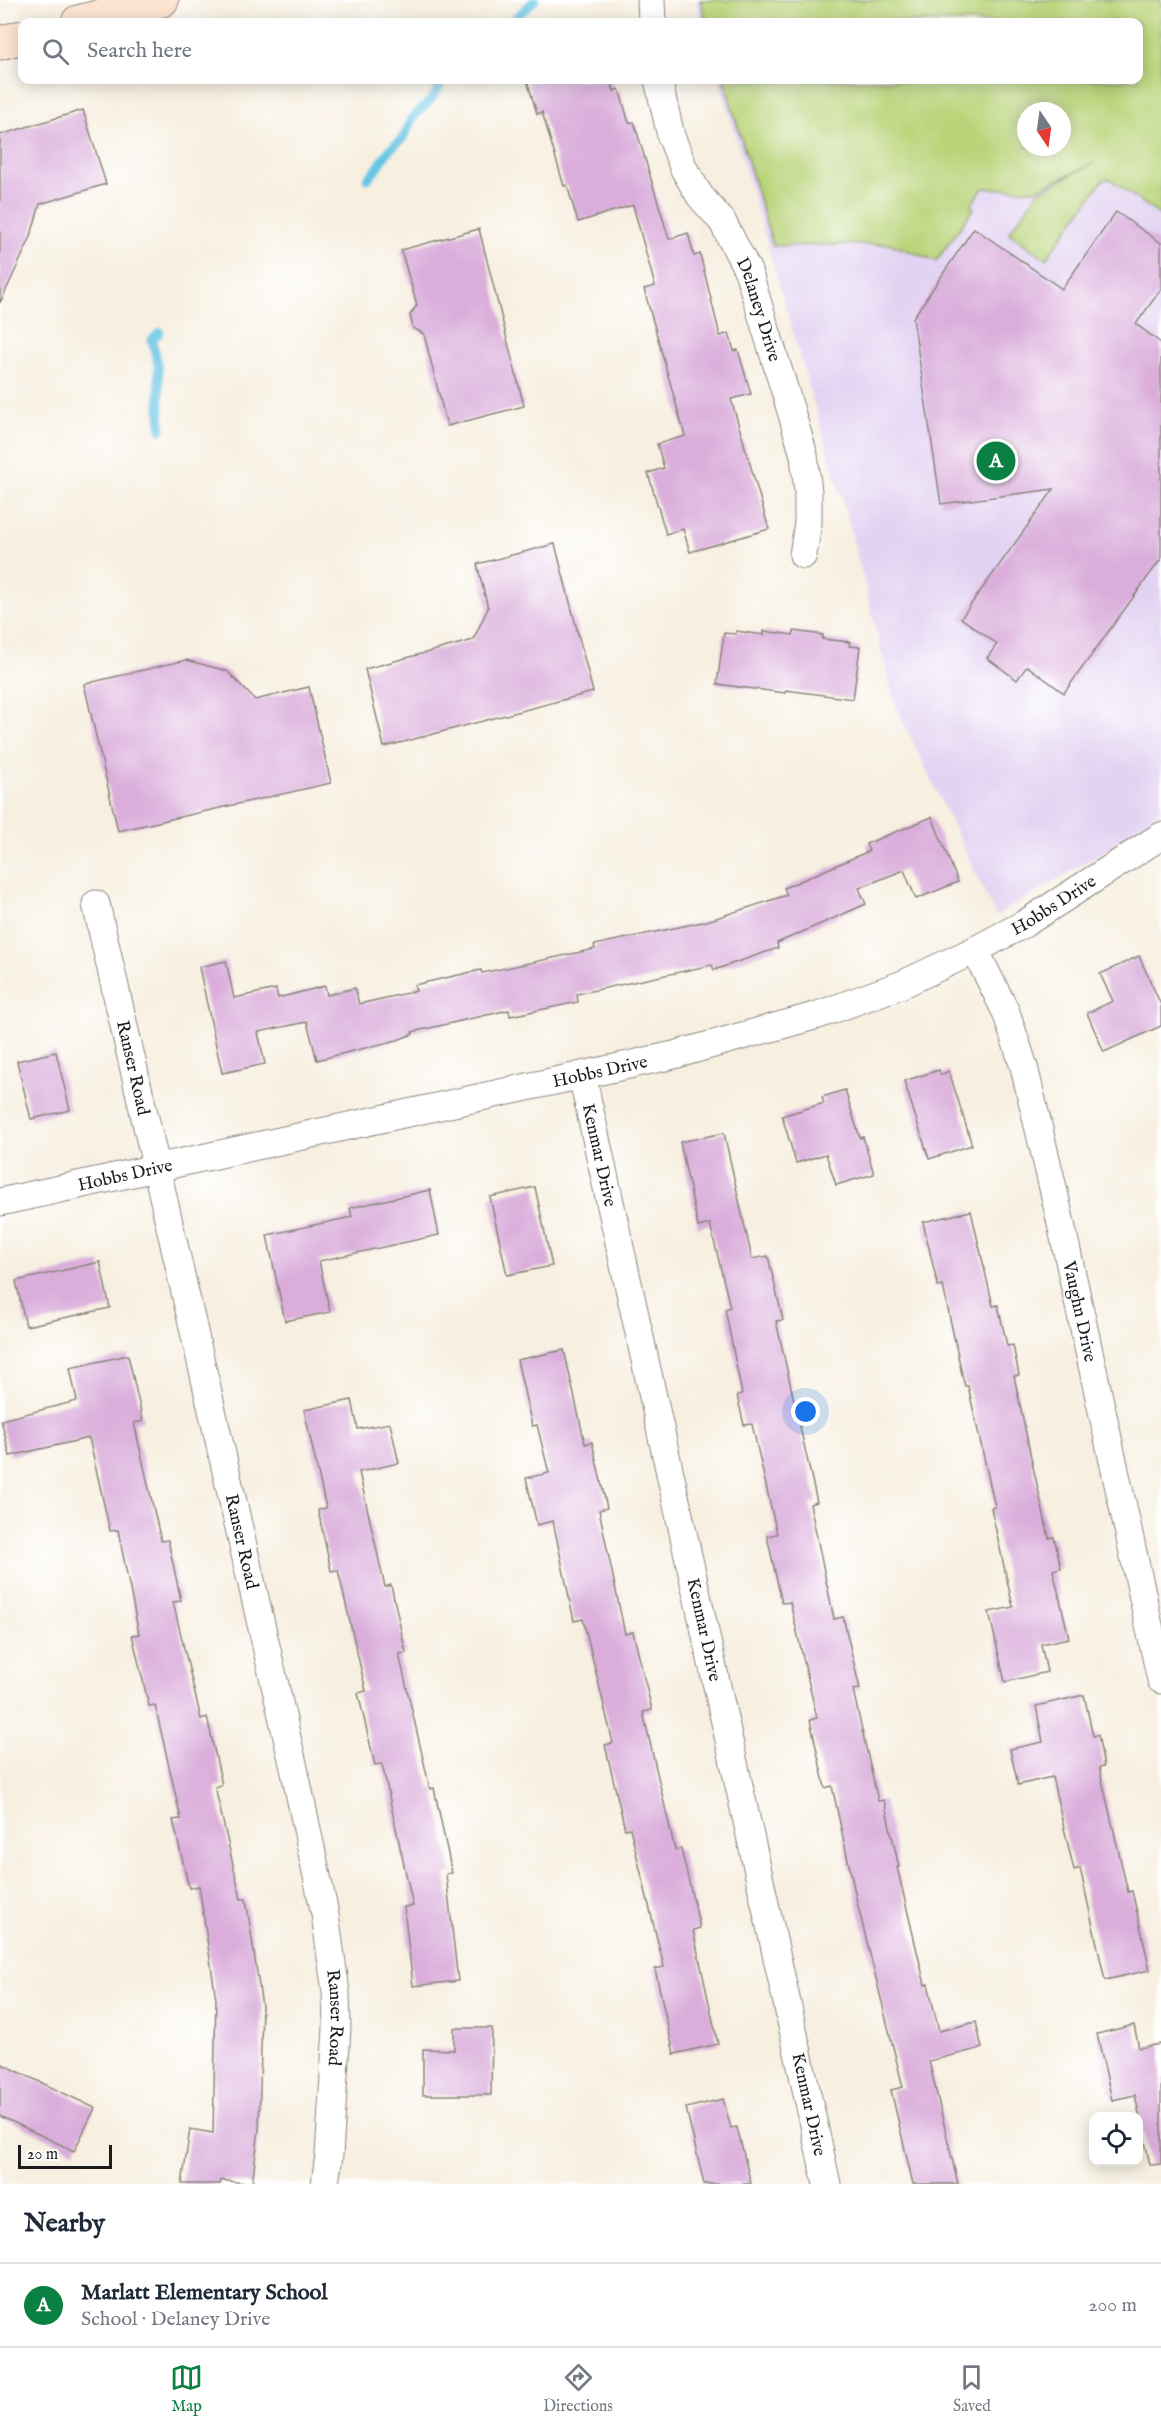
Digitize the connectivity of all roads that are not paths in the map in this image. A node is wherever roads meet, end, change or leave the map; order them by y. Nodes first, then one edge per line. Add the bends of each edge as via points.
1 (162, 0) edge
2 (651, 0) edge
3 (93, 18) edge
4 (652, 18) edge
5 (18, 38) edge
6 (0, 43) edge
7 (659, 84) edge
8 (802, 555) dead end
9 (1161, 836) edge
10 (96, 904) dead end
11 (975, 950) junction
12 (582, 1075) junction
13 (158, 1168) junction
14 (0, 1202) edge
15 (1161, 1680) edge
16 (325, 2184) edge
17 (827, 2184) edge

1 - 3 street
2 - 4 street
5 - 6 street
7 - 8 street, Delaney Drive via 671,136 684,169 722,221 748,271 787,398 804,455 808,492
9 - 11 street, Hobbs Drive via 1024,924
10 - 13 street, Ranser Road
11 - 12 street, Hobbs Drive via 903,984 818,1015
11 - 15 street, Vaughn Drive via 1006,1012 1024,1067
12 - 13 street, Hobbs Drive
12 - 17 street, Kenmar Drive
13 - 14 street, Hobbs Drive
13 - 16 street, Ranser Road via 296,1778 331,1951 337,2028

